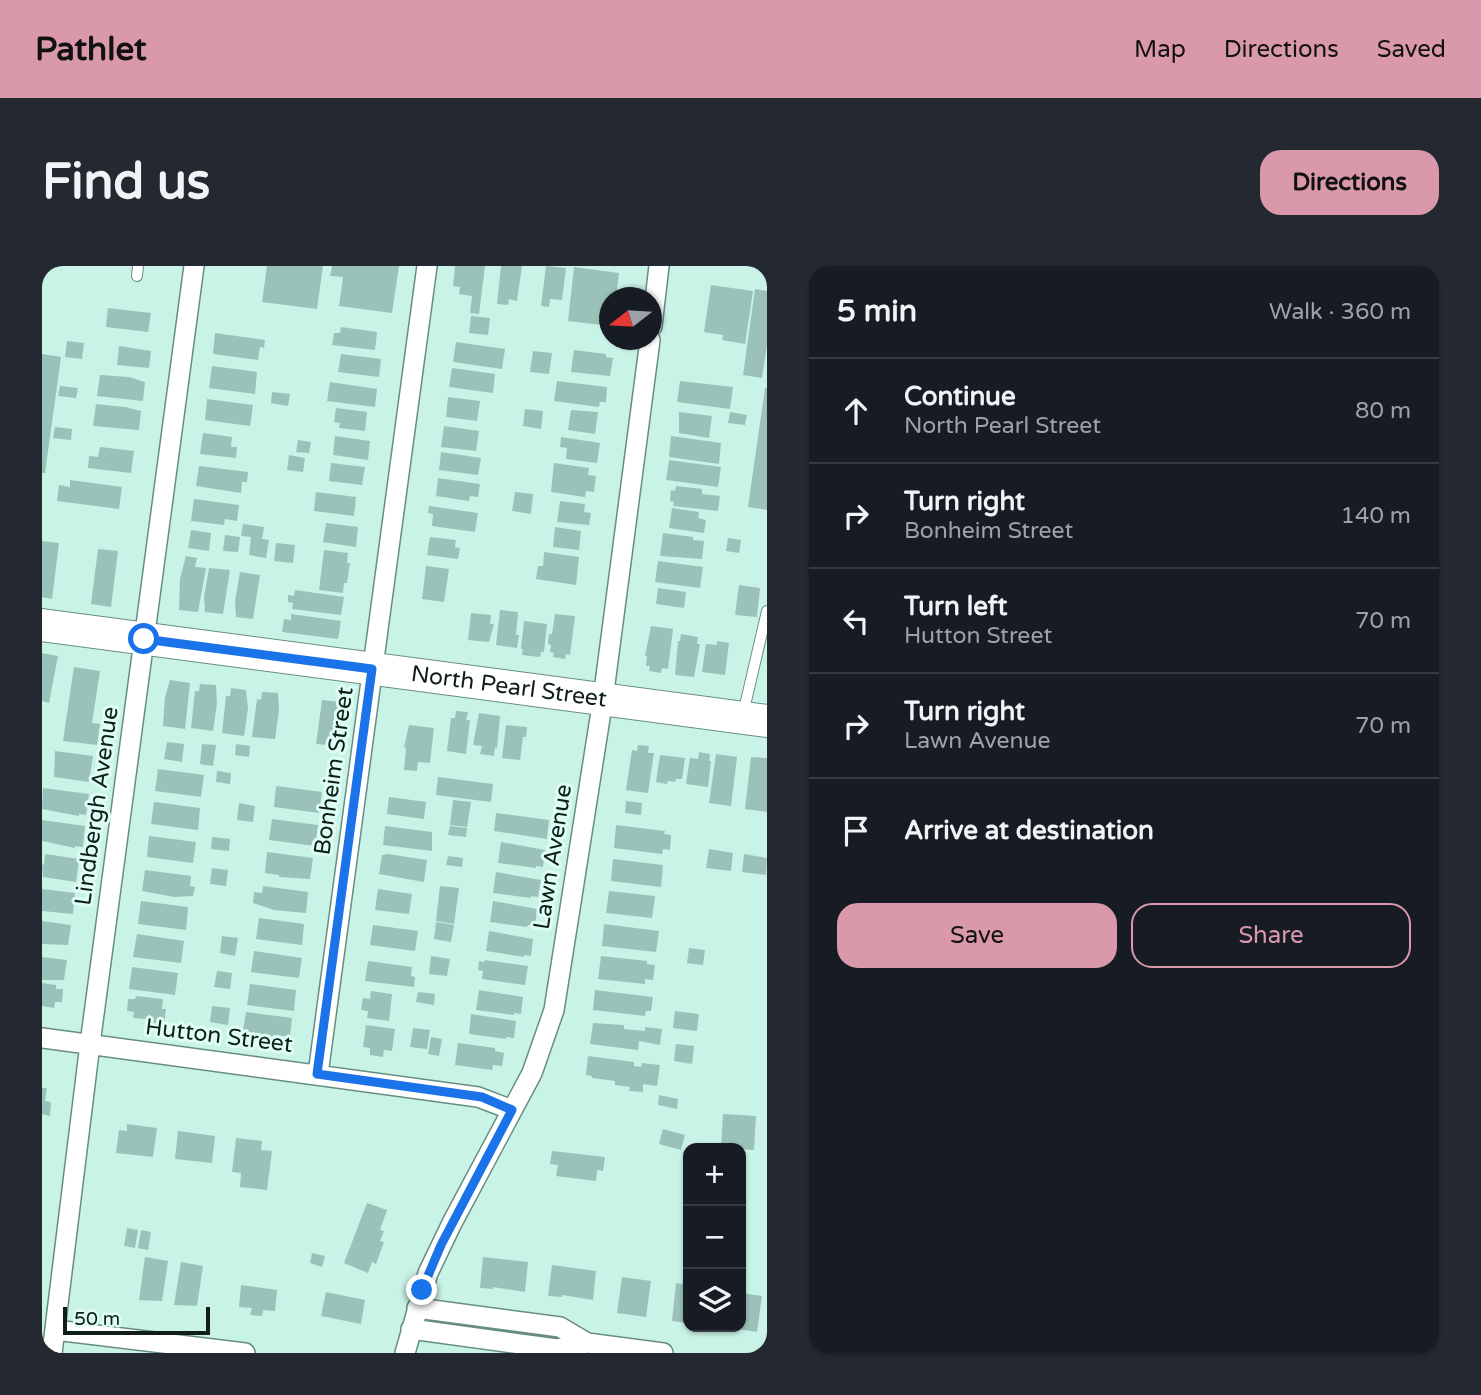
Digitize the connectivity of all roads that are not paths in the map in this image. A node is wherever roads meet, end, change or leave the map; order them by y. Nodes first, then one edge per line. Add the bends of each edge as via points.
1 (194, 266) edge
2 (427, 266) edge
3 (659, 266) edge
4 (657, 287) edge
5 (649, 350) edge
6 (767, 611) edge
7 (42, 625) edge
8 (144, 639) junction
9 (372, 669) junction
10 (603, 699) junction
11 (755, 719) edge
12 (42, 1038) edge
13 (90, 1044) junction
14 (317, 1074) junction
15 (512, 1110) junction
16 (417, 1308) junction
17 (411, 1329) junction
18 (55, 1330) junction
19 (587, 1343) junction
20 (52, 1353) edge
21 (245, 1353) edge
22 (405, 1353) edge
23 (663, 1353) edge

1 - 8 street, Lindbergh Avenue
2 - 9 street, Bonheim Street
3 - 4 street
5 - 10 street, Lawn Avenue
6 - 11 lane
7 - 8 main road, North Pearl Street
8 - 9 main road, North Pearl Street
8 - 13 street, Lindbergh Avenue
9 - 10 main road, North Pearl Street
9 - 14 street, Bonheim Street
10 - 11 main road, North Pearl Street
10 - 15 street, Lawn Avenue via 554,1010 532,1073
12 - 13 street, Hutton Street
13 - 14 street, Hutton Street
13 - 18 street, Lindbergh Avenue
14 - 15 street, Hutton Street via 482,1097
15 - 16 street, Lawn Avenue via 441,1245
16 - 17 street, Lawn Avenue
16 - 19 street via 559,1326
17 - 19 street via 557,1349
17 - 22 street, Lawn Avenue
18 - 20 street, Lindbergh Avenue
18 - 21 street
19 - 23 street

